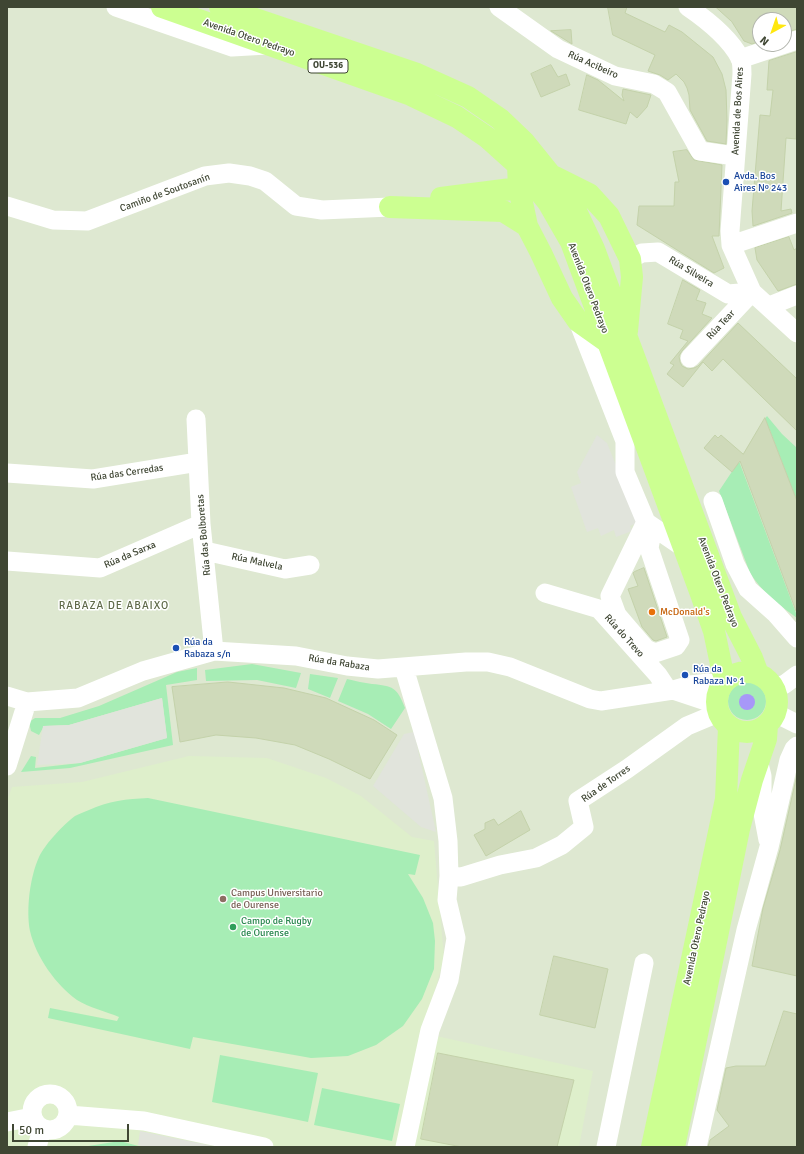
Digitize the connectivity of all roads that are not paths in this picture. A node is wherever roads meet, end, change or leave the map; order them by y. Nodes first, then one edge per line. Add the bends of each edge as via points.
1 (116, 7) edge
2 (162, 7) edge
3 (220, 7) edge
4 (499, 7) edge
5 (694, 9) edge
6 (797, 40) edge
7 (270, 45) junction
8 (740, 59) junction
9 (735, 156) junction
10 (518, 165) junction
11 (550, 173) junction
12 (519, 188) junction
13 (7, 206) edge
14 (390, 207) junction
15 (565, 212) junction
16 (609, 216) junction
17 (797, 223) edge
18 (527, 226) junction
19 (731, 245) junction
20 (541, 253) junction
21 (631, 268) junction
22 (752, 292) junction
23 (797, 295) edge
24 (562, 298) junction
25 (602, 298) junction
26 (769, 306) junction
27 (578, 321) junction
28 (797, 333) edge
29 (618, 340) junction
30 (690, 358) dead end
31 (196, 418) dead end
32 (198, 462) junction
33 (7, 473) edge
34 (713, 501) dead end
35 (201, 524) junction
36 (650, 525) junction
37 (684, 548) junction
38 (205, 551) junction
39 (7, 561) edge
40 (310, 565) dead end
41 (545, 593) dead end
42 (797, 638) edge
43 (214, 651) junction
44 (404, 668) junction
45 (758, 674) junction
46 (797, 675) edge
47 (774, 689) junction
48 (670, 690) junction
49 (7, 696) edge
50 (722, 701) junction
51 (27, 702) junction
52 (771, 719) junction
53 (797, 724) edge
54 (797, 746) edge
55 (758, 760) junction
56 (7, 766) edge
57 (769, 847) junction
58 (449, 876) junction
59 (644, 963) dead end
60 (68, 1115) junction
61 (7, 1122) edge
62 (37, 1123) junction
63 (37, 1147) edge
64 (264, 1147) edge
65 (405, 1147) edge
66 (606, 1147) edge
67 (652, 1147) edge
68 (674, 1147) edge
69 (698, 1147) edge

1 - 7 street via 232,48
2 - 7 main road, Avenida Otero Pedrayo / OU-536
3 - 11 main road, Avenida Otero Pedrayo / OU-536 via 417,74 468,97 500,119
4 - 9 street, Rúa Acibeiro via 558,49 615,76 654,84 667,92 700,151
5 - 8 street, Avenida de Bos Aires via 725,37
6 - 8 street
7 - 10 main road, Avenida Otero Pedrayo / OU-536 via 411,95 457,117 488,138
8 - 9 street, Avenida de Bos Aires via 742,74
9 - 19 street, Avenida de Bos Aires
10 - 12 main road
10 - 15 main road, Avenida Otero Pedrayo via 548,202
11 - 15 main road, Avenida Otero Pedrayo
11 - 16 main road via 589,194
12 - 14 main road
12 - 18 main road
13 - 14 street, Camiño de Soutosanín via 53,220 87,222 205,176 229,173 265,181 296,206 322,210
14 - 18 main road via 503,211
15 - 16 main road
15 - 20 main road via 545,223
15 - 25 main road, Avenida Otero Pedrayo via 594,249
16 - 21 main road
17 - 19 street
18 - 20 main road
19 - 22 street, Avenida de Bos Aires
20 - 24 main road
21 - 22 street, Rúa Silveira via 642,253 658,252 728,294
21 - 25 main road
21 - 29 main road
22 - 26 street, Avenida de Bos Aires
22 - 30 street, Rúa Tear
23 - 26 street
24 - 25 main road
24 - 27 main road
25 - 29 main road, Avenida Otero Pedrayo
26 - 28 street, Avenida de Bos Aires
27 - 29 main road
27 - 36 street via 625,441 625,472
29 - 37 main road, Avenida Otero Pedrayo
29 - 45 main road, Avenida Otero Pedrayo via 730,617
31 - 32 street, Rúa das Bolboretas
32 - 33 street, Rúa das Cerredas via 94,479
32 - 35 street, Rúa das Bolboretas
34 - 42 street via 735,564 748,589 776,614
35 - 38 street, Rúa das Bolboretas
35 - 39 street, Rúa da Sarxa via 100,568
36 - 36 street via 610,596 617,615 646,650 655,653 676,646 680,640 649,548
36 - 37 street
37 - 50 main road, Avenida Otero Pedrayo via 714,631 722,669
38 - 40 street, Rúa Malvela via 285,569
38 - 43 street, Rúa das Bolboretas
41 - 48 street, Rúa do Trevo via 600,609
43 - 44 street, Rúa da Rabaza via 296,656 378,670
43 - 51 street, Rúa da Rabaza via 143,671 78,698
44 - 48 street, Rúa da Rabaza via 488,662 510,667 601,701
44 - 58 street via 443,798
45 - 47 main road
45 - 50 main road via 741,672 732,675
46 - 47 street
47 - 52 main road via 777,700
48 - 50 street via 706,701
49 - 51 street, Rúa da Rabaza
50 - 52 main road via 742,732 756,731
50 - 58 street, Rúa de Torres via 578,801 584,826 562,845 536,858 461,877
50 - 67 main road, Avenida Otero Pedrayo via 726,799
51 - 56 street
52 - 53 street
52 - 55 main road, Avenida Otero Pedrayo
54 - 57 street via 789,760
55 - 57 street via 762,776 762,808
55 - 68 main road, Avenida Otero Pedrayo via 739,829
57 - 69 street via 746,930
58 - 65 street via 447,900 456,938 449,980 430,1030
59 - 66 street
60 - 62 street via 65,1123 50,1131
60 - 62 street via 62,1099 46,1095 33,1105
60 - 64 street via 144,1121
61 - 62 street
62 - 63 street

